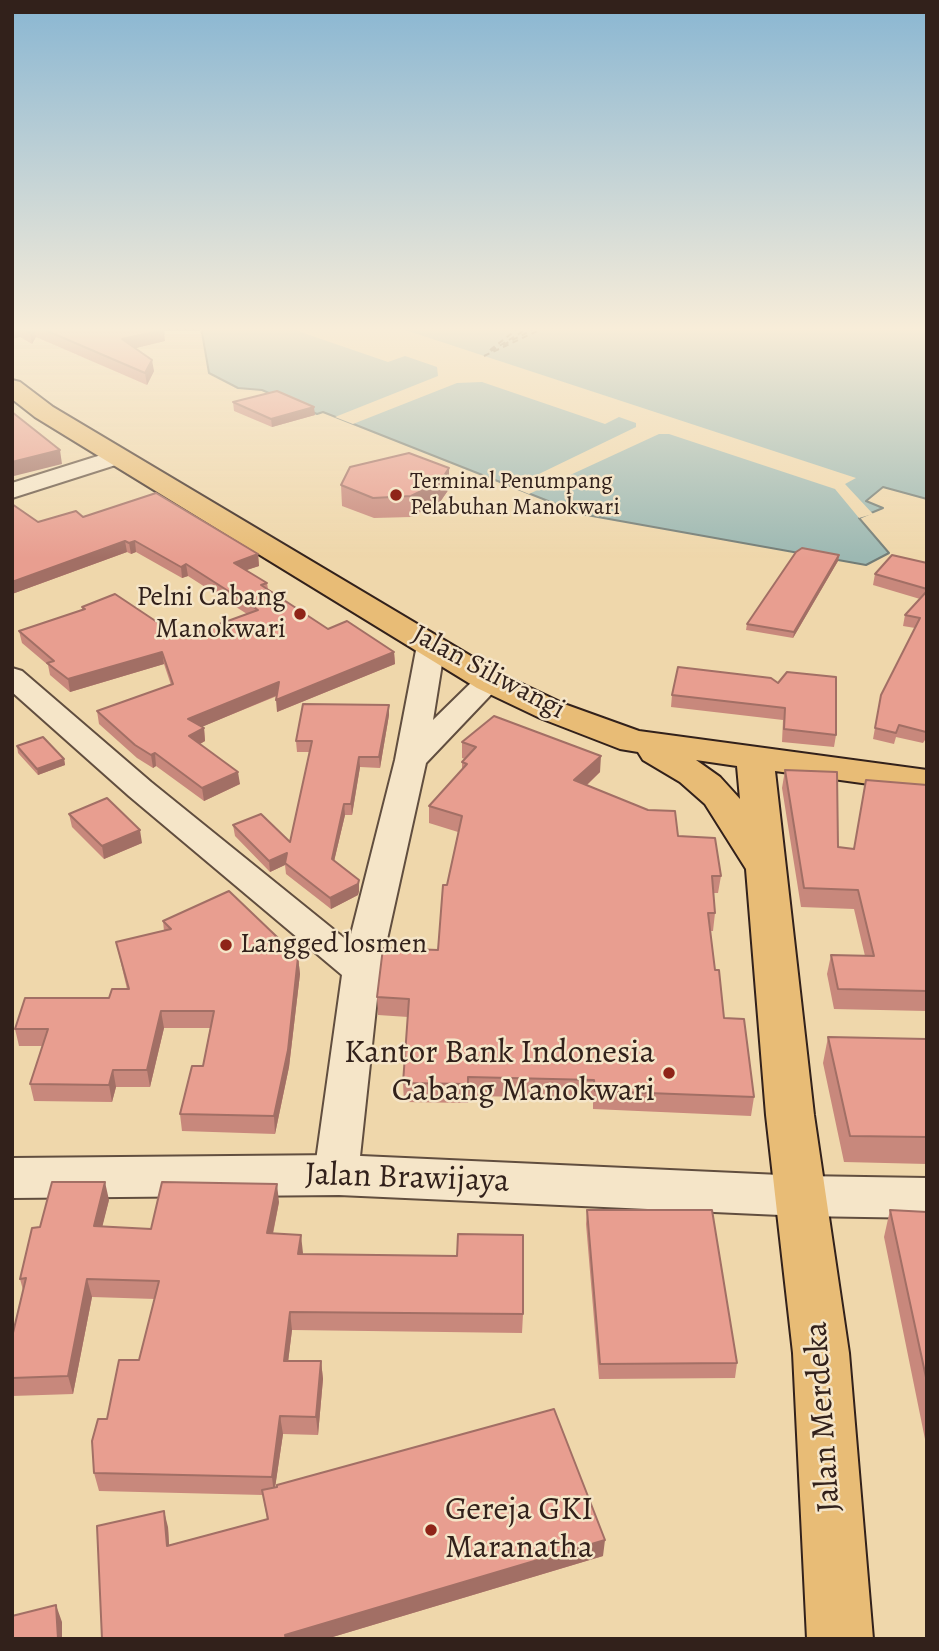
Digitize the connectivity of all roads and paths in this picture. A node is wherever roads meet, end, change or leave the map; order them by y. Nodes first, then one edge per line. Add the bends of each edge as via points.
1 (34, 404) edge
2 (117, 457) junction
3 (12, 491) edge
4 (432, 645) junction
5 (12, 677) edge
6 (489, 681) junction
7 (633, 741) junction
8 (755, 759) junction
9 (411, 761) junction
10 (927, 781) edge
11 (767, 874) junction
12 (361, 971) junction
13 (336, 1175) junction
14 (12, 1178) edge
15 (803, 1196) junction
16 (927, 1198) edge
17 (840, 1639) edge

1 - 2 highway, Jalan Siliwangi
2 - 3 street
2 - 4 highway, Jalan Siliwangi
4 - 6 highway, Jalan Siliwangi
4 - 9 street
5 - 12 street
6 - 7 highway, Jalan Siliwangi
6 - 9 street
7 - 8 highway, Jalan Siliwangi
7 - 11 highway via 682,766 722,798
8 - 10 highway, Jalan Siliwangi
8 - 11 highway
9 - 12 street
11 - 15 highway via 790,1115
12 - 13 street
13 - 14 street, Jalan Brawijaya
13 - 15 street, Jalan Brawijaya
15 - 16 street, Jalan Brawijaya
15 - 17 highway, Jalan Merdeka via 821,1353

